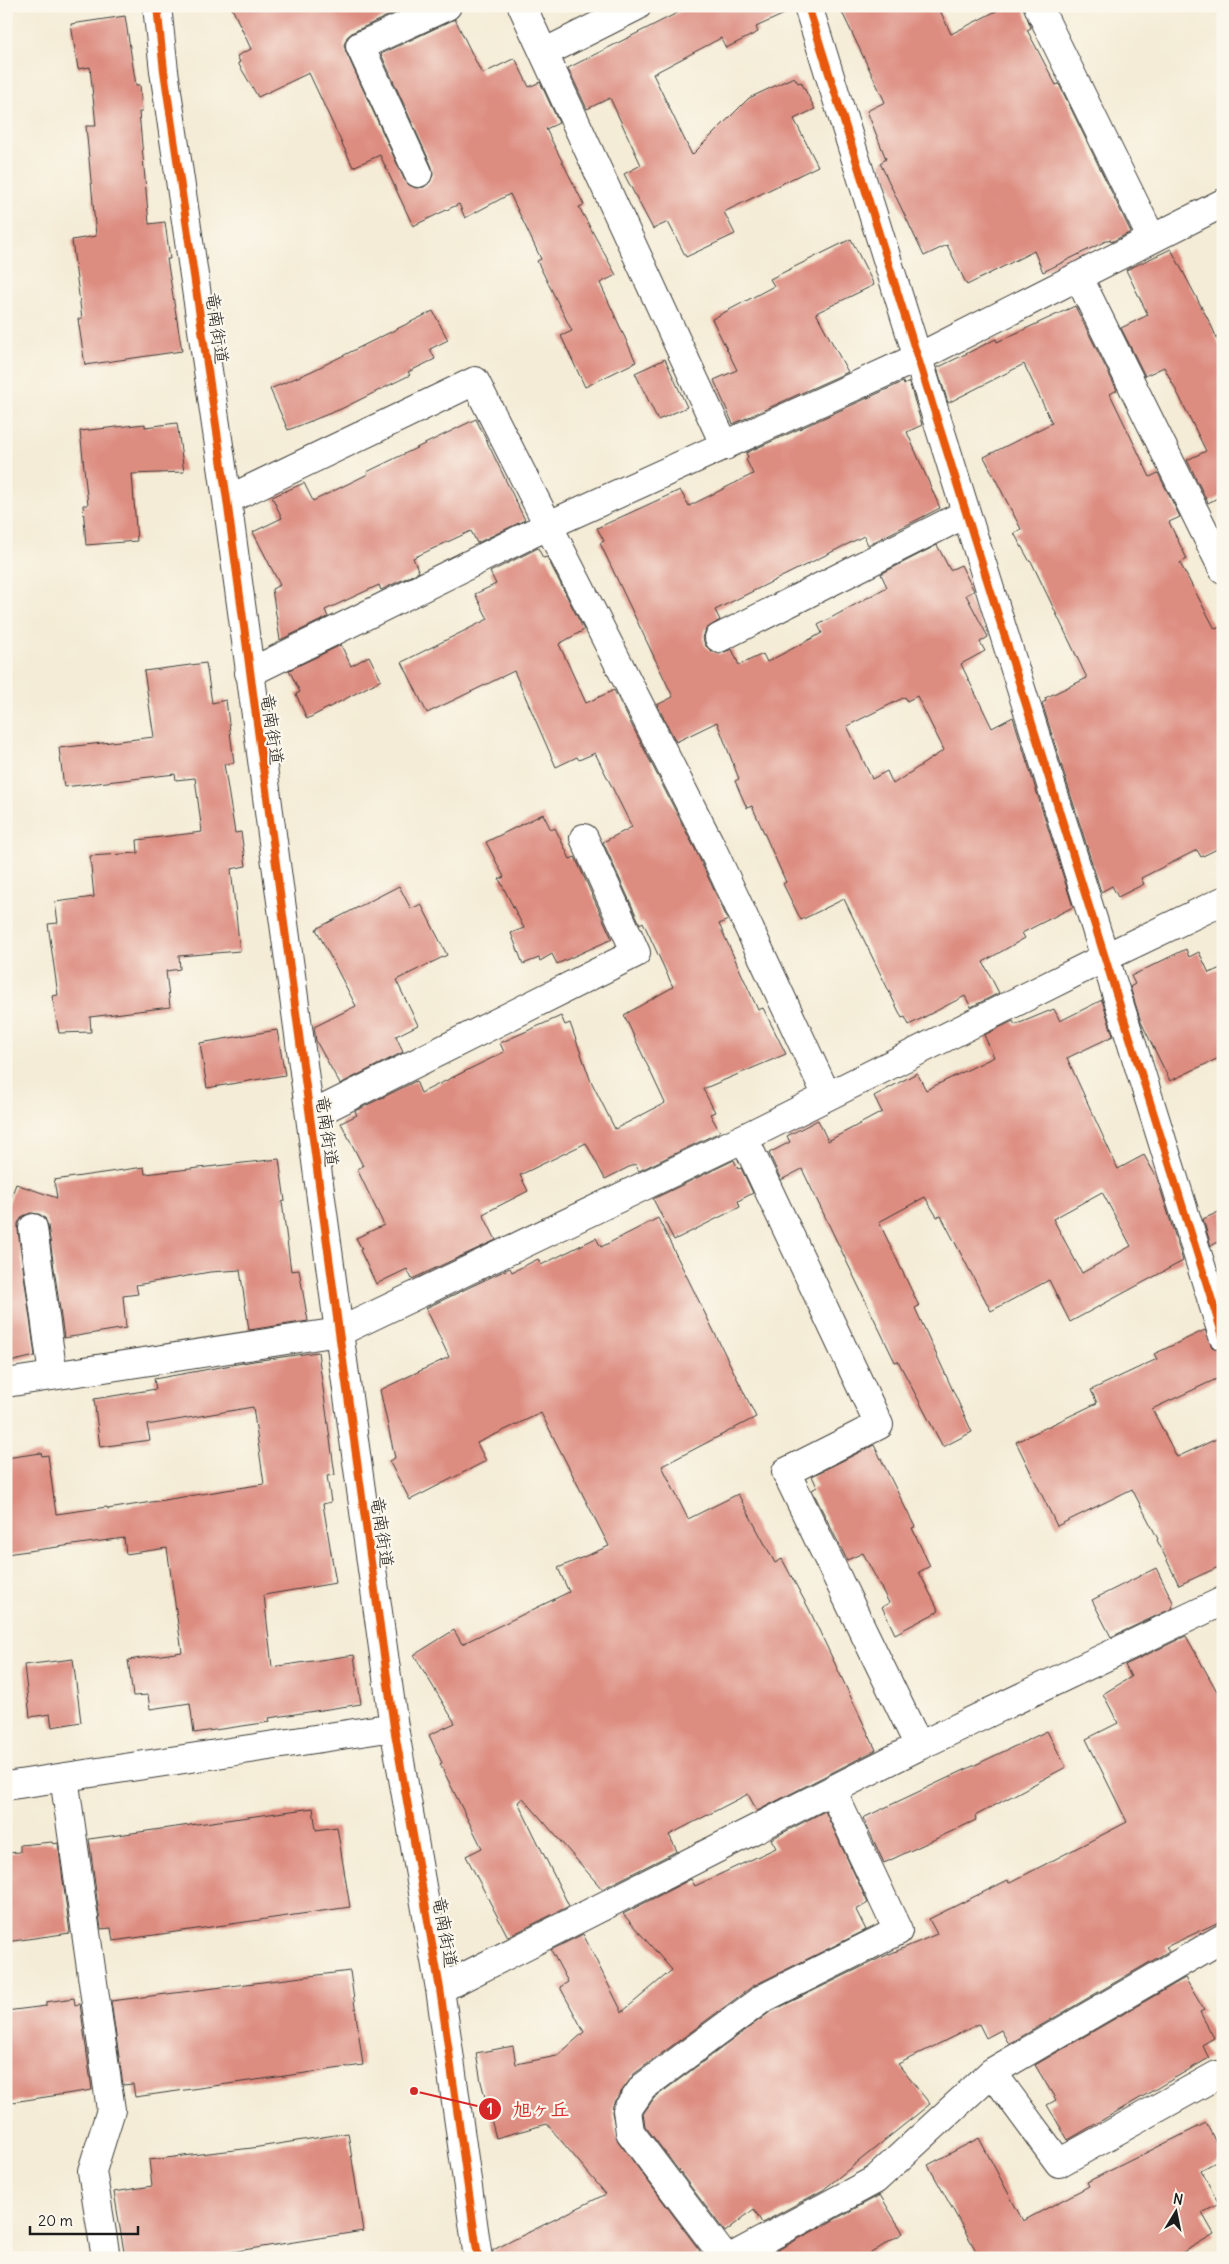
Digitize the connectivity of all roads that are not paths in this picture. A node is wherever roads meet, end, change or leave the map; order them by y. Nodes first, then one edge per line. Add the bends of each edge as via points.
1 (157, 6) edge
2 (447, 6) edge
3 (522, 6) edge
4 (636, 6) edge
5 (808, 6) edge
6 (1038, 6) edge
7 (544, 53) junction
8 (418, 173) dead end
9 (1223, 203) edge
10 (1152, 239) junction
11 (1078, 276) junction
12 (917, 358) junction
13 (725, 446) junction
14 (226, 500) junction
15 (965, 514) junction
16 (547, 526) junction
17 (1223, 569) edge
18 (719, 638) dead end
19 (250, 673) junction
20 (584, 838) dead end
21 (1223, 901) edge
22 (1104, 958) junction
23 (827, 1096) junction
24 (310, 1116) junction
25 (744, 1138) junction
26 (33, 1228) dead end
27 (339, 1332) junction
28 (1223, 1336) edge
29 (53, 1376) junction
30 (6, 1383) edge
31 (1223, 1600) edge
32 (394, 1727) junction
33 (919, 1746) junction
34 (64, 1777) junction
35 (6, 1786) edge
36 (832, 1790) junction
37 (1223, 1938) edge
38 (440, 1989) junction
39 (992, 2072) junction
40 (1223, 2076) edge
41 (740, 2255) edge
42 (106, 2258) edge
43 (478, 2258) edge

1 - 14 street, 竜南街道
2 - 8 street via 360,46
3 - 7 street
4 - 7 street
5 - 12 street
6 - 10 street
7 - 13 street
9 - 10 street
10 - 11 street
11 - 12 street
11 - 17 street
12 - 13 street
12 - 15 street
13 - 16 street
14 - 16 street via 474,381
14 - 19 street, 竜南街道
15 - 18 street
15 - 22 street
16 - 19 street
16 - 23 street via 709,842
19 - 24 street, 竜南街道
20 - 24 street via 636,953
21 - 22 street
22 - 23 street
22 - 28 street
23 - 25 street
24 - 27 street, 竜南街道
25 - 27 street
25 - 33 street via 879,1425 786,1472
26 - 29 street
27 - 29 street
27 - 32 street, 竜南街道
29 - 30 street
31 - 33 street
32 - 34 street
32 - 38 street, 竜南街道
33 - 36 street
34 - 35 street
34 - 42 street via 111,2110 92,2171
36 - 38 street
36 - 41 street via 898,1931 762,2000 643,2087 627,2110 630,2132
37 - 39 street
38 - 43 street, 竜南街道
39 - 40 street via 1059,2163 1217,2075
39 - 41 street via 875,2180

